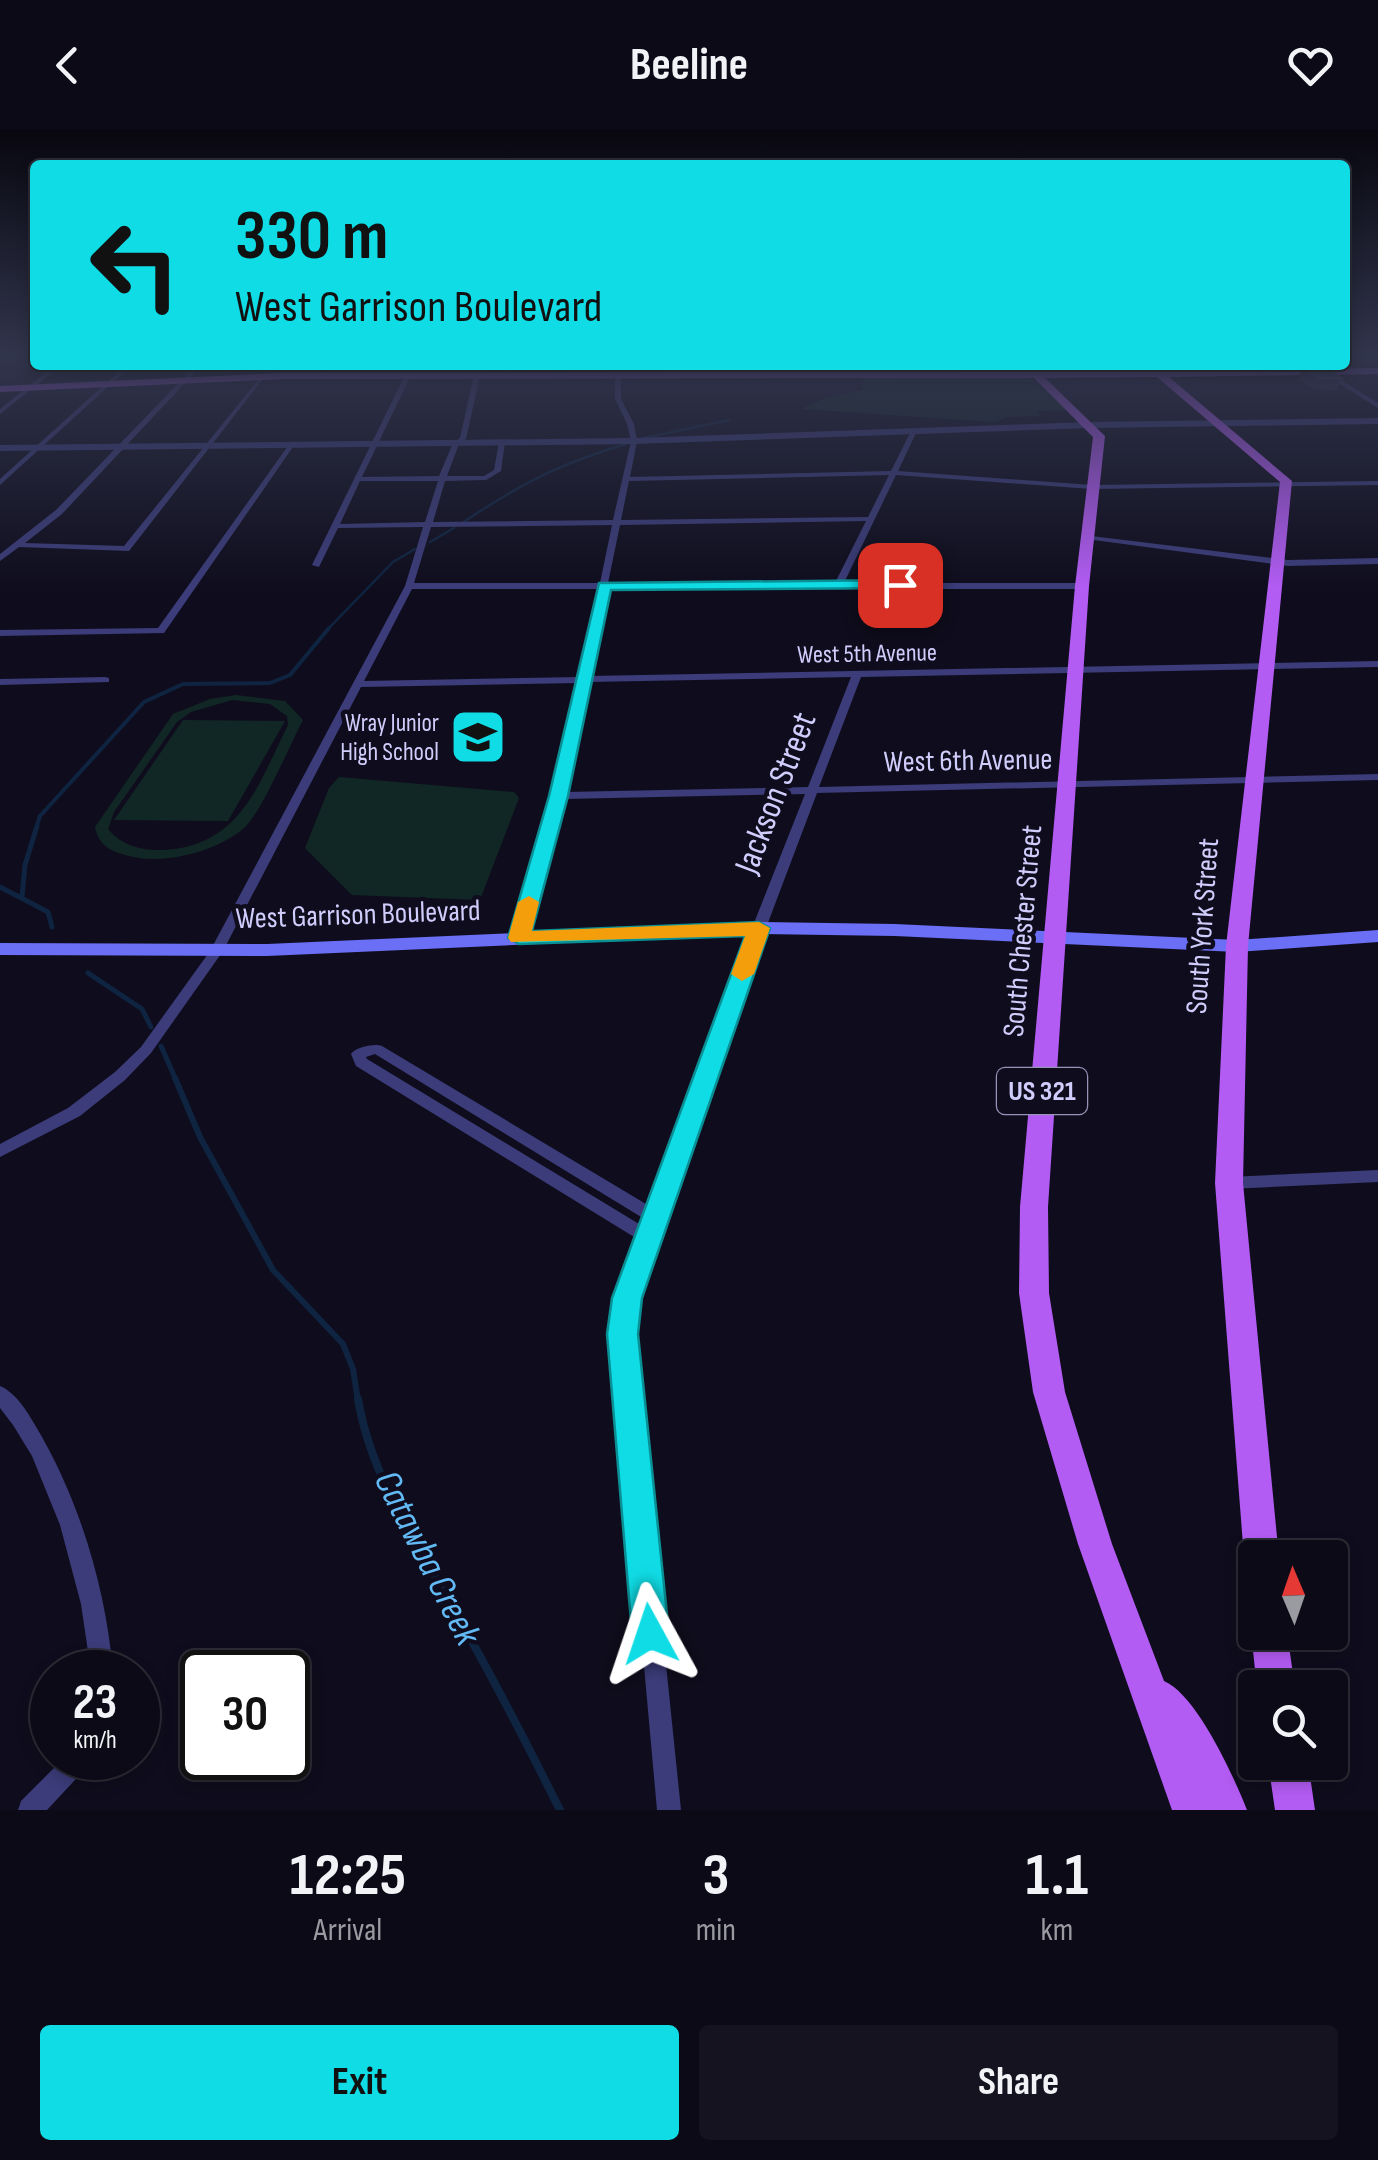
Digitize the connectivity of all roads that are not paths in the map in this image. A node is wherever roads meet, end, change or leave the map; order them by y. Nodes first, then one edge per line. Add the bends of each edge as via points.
1 (55, 431) edge
2 (136, 431) edge
3 (218, 431) edge
4 (380, 431) edge
5 (464, 431) edge
6 (633, 431) edge
7 (902, 431) edge
8 (914, 431) edge
9 (1095, 431) edge
10 (1229, 431) edge
11 (634, 440) junction
12 (456, 442) junction
13 (502, 442) junction
14 (374, 443) junction
15 (292, 444) junction
16 (207, 445) junction
17 (122, 446) junction
18 (38, 447) junction
19 (0, 448) edge
20 (895, 473) junction
21 (358, 479) junction
22 (442, 479) junction
23 (625, 479) junction
24 (0, 483) edge
25 (1378, 483) edge
26 (1286, 485) junction
27 (1092, 487) junction
28 (871, 520) junction
29 (618, 525) junction
30 (336, 526) junction
31 (429, 526) junction
32 (1086, 536) junction
33 (18, 546) junction
34 (3, 554) edge
35 (1378, 561) edge
36 (1277, 562) junction
37 (316, 565) dead end
38 (838, 585) junction
39 (409, 586) junction
40 (604, 586) junction
41 (1082, 586) junction
42 (0, 634) edge
43 (1378, 664) edge
44 (1268, 666) junction
45 (1078, 670) junction
46 (856, 674) junction
47 (585, 679) junction
48 (105, 680) dead end
49 (0, 682) edge
50 (357, 684) junction
51 (1378, 776) edge
52 (1257, 780) junction
53 (1068, 784) junction
54 (814, 790) junction
55 (559, 796) junction
56 (759, 928) junction
57 (1378, 936) edge
58 (519, 938) junction
59 (1054, 940) junction
60 (1236, 946) junction
61 (0, 948) edge
62 (216, 951) junction
63 (0, 1151) edge
64 (1378, 1176) edge
65 (1229, 1183) junction
66 (656, 1218) junction
67 (648, 1238) junction
68 (0, 1394) edge
69 (1260, 1540) edge
70 (99, 1650) edge
71 (1146, 1683) junction
72 (59, 1780) edge
73 (1291, 1780) edge
74 (30, 1810) edge
75 (670, 1810) edge
76 (1192, 1810) edge
77 (1227, 1810) edge
78 (1296, 1810) edge

1 - 18 street
2 - 17 street
3 - 16 street
4 - 14 street
5 - 12 street
6 - 11 street
7 - 11 street
8 - 20 street
9 - 27 main road, South Chester Street / US 321
10 - 26 main road
11 - 13 street
11 - 23 street
12 - 13 street
12 - 14 street
12 - 22 street
13 - 22 street via 494,475
14 - 15 street
14 - 21 street
15 - 16 street
15 - 42 street via 161,631
16 - 17 street
16 - 33 street via 126,548
17 - 18 street
17 - 33 street
18 - 19 street
18 - 24 street
20 - 23 street
20 - 27 street
20 - 28 street
21 - 22 street
21 - 30 street
22 - 31 street
23 - 29 street
25 - 26 street
26 - 27 street
26 - 36 main road, South York Street
27 - 32 main road, South Chester Street / US 321
28 - 29 street
28 - 38 street
29 - 31 street
29 - 40 street
30 - 31 street
30 - 37 street
31 - 39 street
32 - 36 street
32 - 41 main road, South Chester Street / US 321
33 - 34 street
35 - 36 street
36 - 44 main road, South York Street
38 - 40 street
38 - 41 street
39 - 40 street
39 - 50 street
40 - 47 street
41 - 45 main road, South Chester Street / US 321
43 - 44 street, West 5th Avenue
44 - 45 street, West 5th Avenue
44 - 52 main road, South York Street
45 - 46 street, West 5th Avenue
45 - 53 main road, South Chester Street / US 321
46 - 47 street, West 5th Avenue
46 - 54 street, Jackson Street
47 - 50 street, West 5th Avenue
47 - 55 street
48 - 49 street
50 - 62 street
51 - 52 street, West 6th Avenue
52 - 53 street, West 6th Avenue
52 - 60 main road, South York Street
53 - 54 street, West 6th Avenue
53 - 59 main road, South Chester Street / US 321
54 - 55 street, West 6th Avenue
54 - 56 street, Jackson Street
55 - 58 street
56 - 58 main road, West Garrison Boulevard
56 - 59 main road, West Garrison Boulevard
56 - 66 street, Jackson Street
57 - 60 main road, West Garrison Boulevard
58 - 62 main road, West Garrison Boulevard
59 - 60 main road, West Garrison Boulevard
59 - 71 main road, South Chester Street / US 321 via 1034,1294 1050,1392
60 - 65 main road, South York Street
61 - 62 main road, West Garrison Boulevard
62 - 63 street via 120,1076 74,1112
64 - 65 street
65 - 69 main road, South York Street
66 - 67 street, Jackson Street
66 - 67 street via 377,1049 358,1054 360,1062
67 - 75 street, Jackson Street via 622,1334
68 - 70 street via 32,1441 67,1520 94,1605
71 - 76 main road, South Chester Street / US 321
71 - 77 main road via 1188,1735
72 - 74 street
73 - 78 main road

